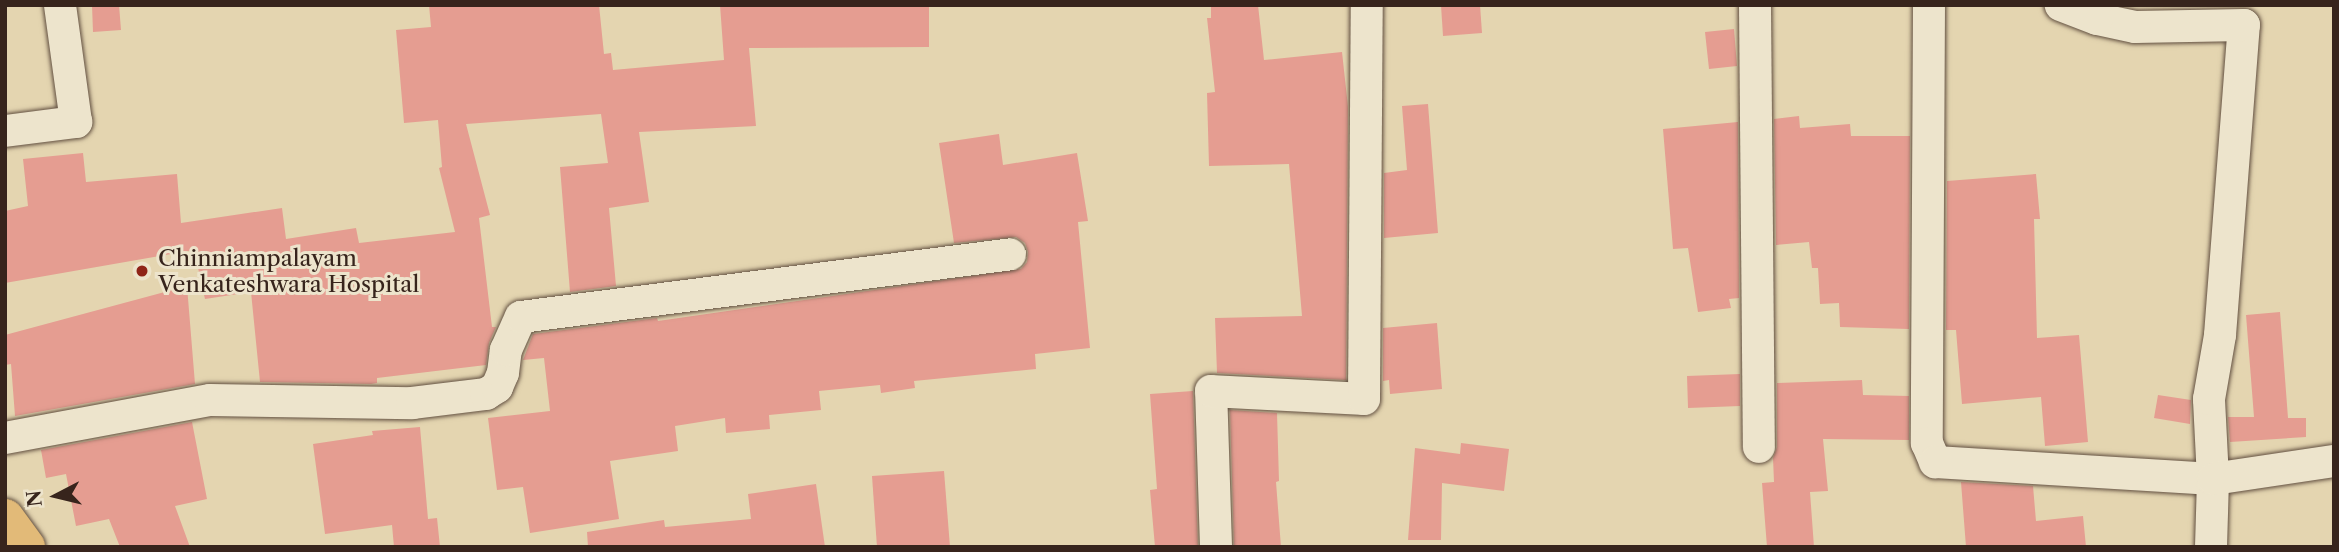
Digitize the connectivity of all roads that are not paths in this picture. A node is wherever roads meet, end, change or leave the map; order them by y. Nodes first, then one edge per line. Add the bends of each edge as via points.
1 (60, 5) edge
2 (1367, 5) edge
3 (1755, 5) edge
4 (1929, 5) edge
5 (2061, 5) edge
6 (2096, 12) edge
7 (2251, 15) edge
8 (5, 131) edge
9 (1010, 254) dead end
10 (5, 438) edge
11 (1759, 447) dead end
12 (2334, 461) edge
13 (2213, 479) junction
14 (5, 518) edge
15 (26, 547) edge
16 (1216, 547) edge
17 (2211, 547) edge

1 - 8 street via 76,122
2 - 16 street via 1364,400 1211,391
3 - 11 street
4 - 13 street via 1927,443 1935,462
5 - 6 street
6 - 7 street via 2135,27
7 - 13 street via 2220,335 2209,399
9 - 10 street via 521,317 497,387 486,394 412,403 210,400
12 - 13 street
13 - 17 street
14 - 15 main road

